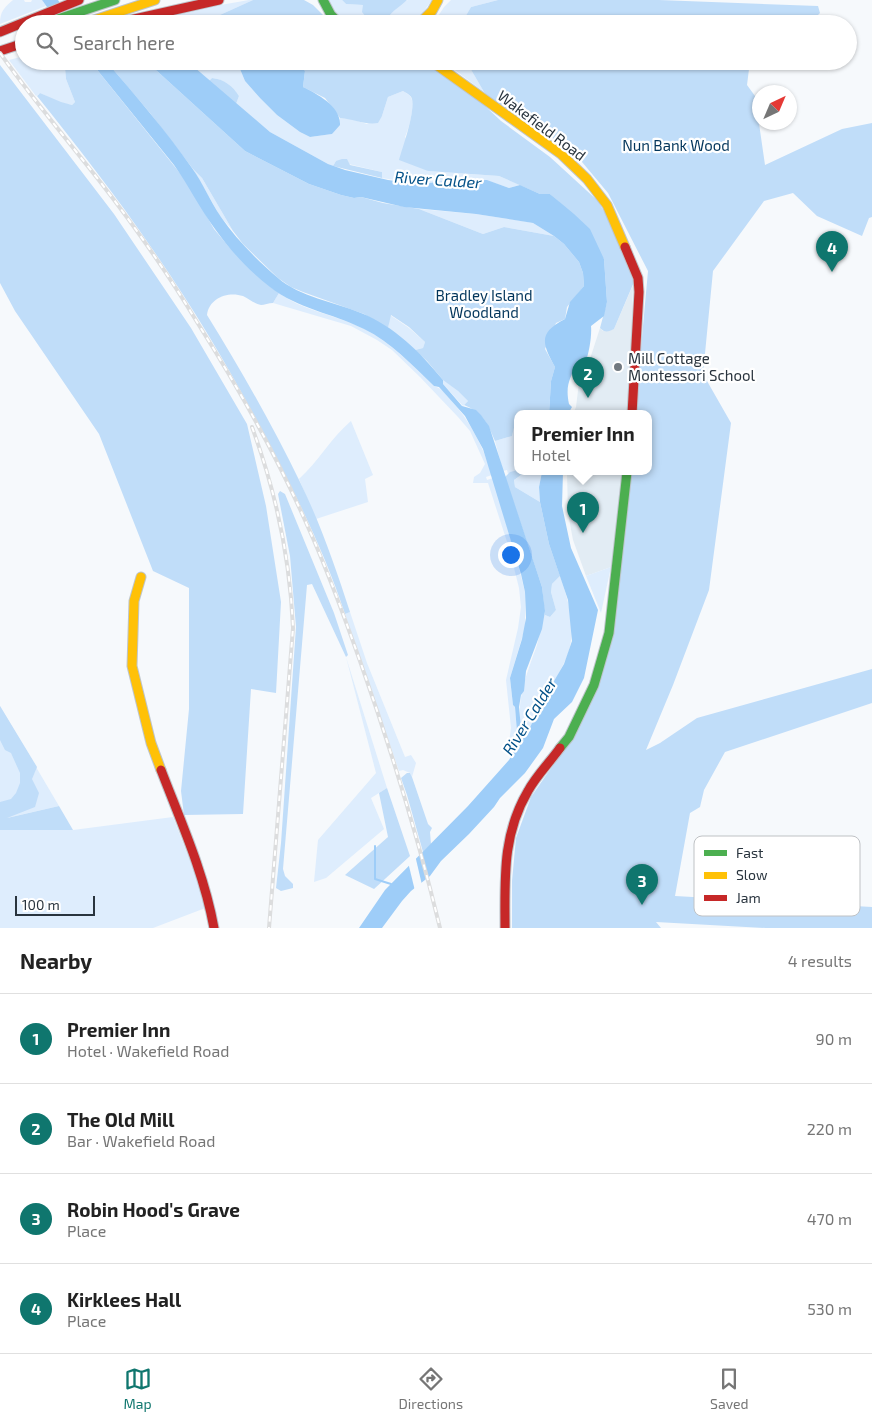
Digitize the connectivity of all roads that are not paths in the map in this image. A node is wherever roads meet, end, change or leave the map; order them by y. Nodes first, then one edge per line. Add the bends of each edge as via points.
1 (79, 0) edge
2 (115, 0) edge
3 (154, 0) edge
4 (219, 0) edge
5 (313, 0) edge
6 (323, 0) edge
7 (437, 4) edge
8 (40, 15) edge
9 (70, 15) edge
10 (109, 15) edge
11 (149, 15) edge
12 (331, 15) joint
13 (427, 15) edge
14 (15, 25) edge
15 (0, 32) edge
16 (15, 33) edge
17 (0, 38) edge
18 (15, 46) edge
19 (0, 51) edge
20 (445, 70) edge
21 (448, 72) joint
22 (632, 410) edge
23 (627, 475) edge
24 (141, 576) dead end
25 (214, 928) edge
26 (505, 928) edge

1 - 8 main road
2 - 9 main road
3 - 10 main road
4 - 11 main road
5 - 12 main road
6 - 12 main road
7 - 13 main road
14 - 15 main road
16 - 17 main road
18 - 19 main road
20 - 21 main road, Wakefield Road
21 - 22 main road, Wakefield Road via 566,158 606,204 638,278
23 - 26 main road via 609,633 594,685 569,737 528,790 514,821 505,868
24 - 25 main road via 134,601 132,666 151,743 199,868

